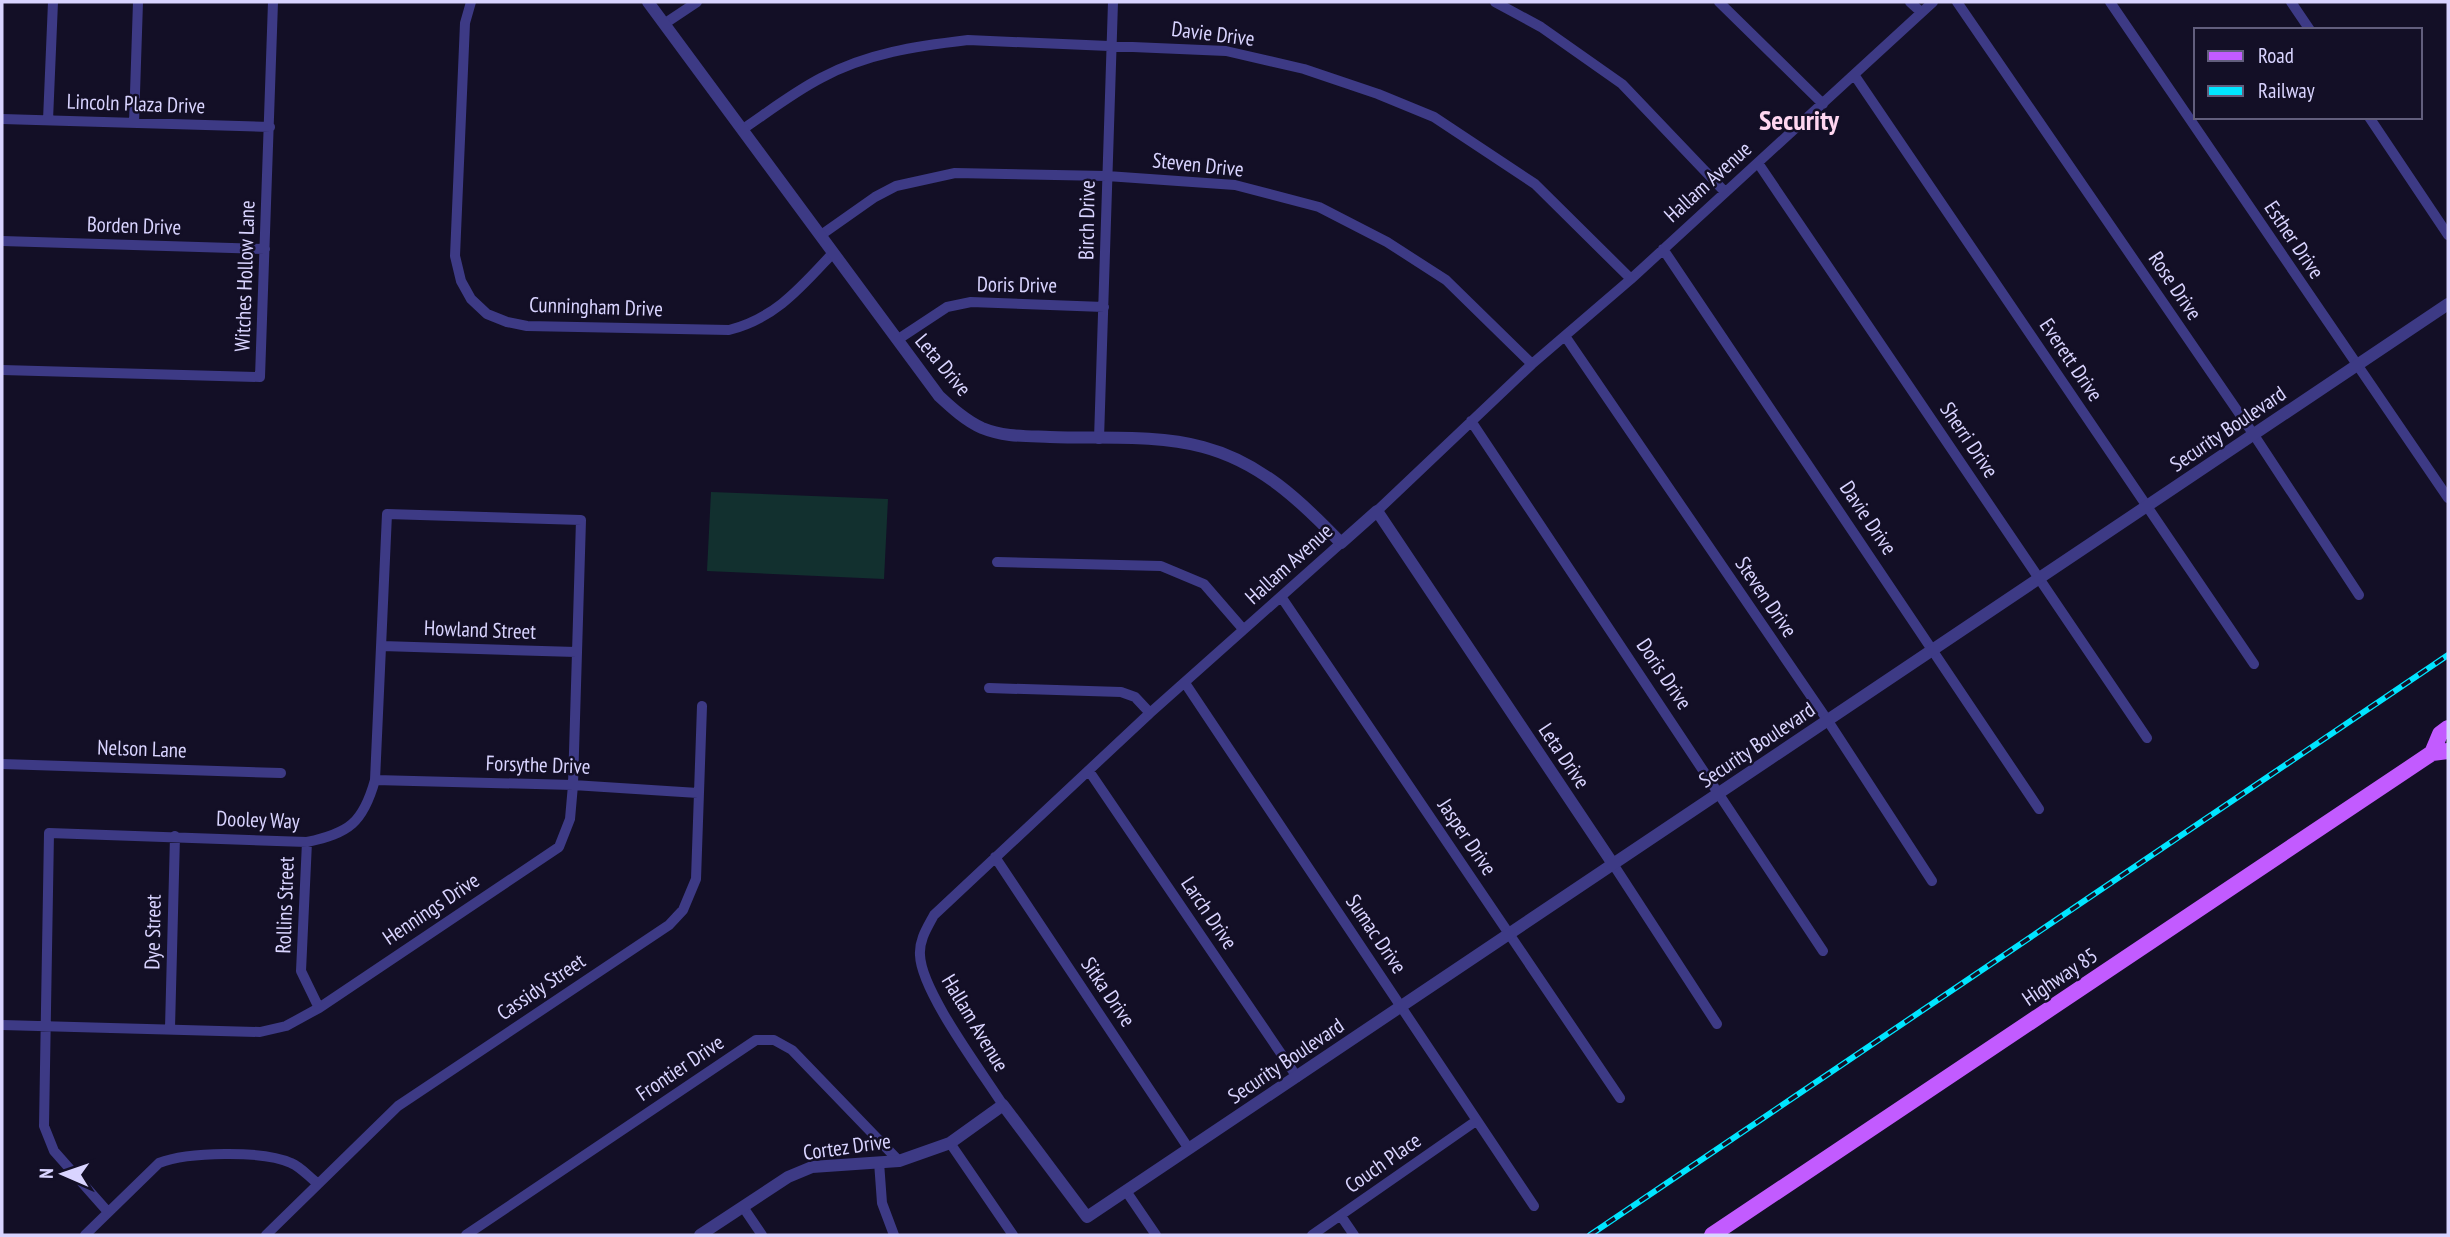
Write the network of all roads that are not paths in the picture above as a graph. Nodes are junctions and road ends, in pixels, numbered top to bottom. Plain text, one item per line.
1 (53, 2) edge
2 (138, 2) edge
3 (274, 2) edge
4 (471, 2) edge
5 (648, 2) edge
6 (697, 2) edge
7 (1113, 2) edge
8 (1495, 2) edge
9 (1719, 2) edge
10 (1910, 2) edge
11 (1933, 2) edge
12 (1957, 2) edge
13 (2110, 2) edge
14 (2291, 2) edge
15 (1921, 12) junction
16 (664, 24) junction
17 (2309, 28) edge
18 (1112, 45) junction
19 (1855, 76) junction
20 (1823, 104) junction
21 (2, 119) edge
22 (2370, 119) edge
23 (48, 120) junction
24 (134, 123) junction
25 (270, 128) junction
26 (743, 129) junction
27 (1758, 163) junction
28 (1107, 176) junction
29 (1725, 191) junction
30 (821, 235) junction
31 (2448, 235) edge
32 (2, 242) edge
33 (265, 249) junction
34 (1663, 249) junction
35 (833, 253) junction
36 (1631, 279) junction
37 (2448, 304) edge
38 (1104, 307) junction
39 (1565, 336) junction
40 (897, 340) junction
41 (1532, 364) junction
42 (2356, 366) junction
43 (2, 370) edge
44 (1471, 421) junction
45 (2254, 435) junction
46 (1099, 439) junction
47 (2448, 498) edge
48 (2147, 506) junction
49 (1377, 511) junction
50 (581, 520) joint
51 (1341, 542) junction
52 (997, 562) dead end
53 (2039, 579) junction
54 (2359, 595) dead end
55 (1282, 598) junction
56 (1243, 629) junction
57 (382, 646) junction
58 (1933, 650) junction
59 (576, 652) junction
60 (2254, 664) dead end
61 (1185, 683) junction
62 (989, 688) dead end
63 (702, 706) dead end
64 (1150, 713) junction
65 (1828, 720) junction
66 (2448, 729) edge
67 (2147, 738) dead end
68 (2440, 752) edge
69 (2, 764) edge
70 (1089, 771) junction
71 (281, 773) dead end
72 (375, 780) junction
73 (573, 785) junction
74 (698, 793) junction
75 (1720, 793) junction
76 (2039, 808) dead end
77 (175, 836) junction
78 (307, 842) junction
79 (995, 857) junction
80 (1613, 864) junction
81 (1932, 881) dead end
82 (1509, 934) junction
83 (1823, 951) dead end
84 (1402, 1006) junction
85 (319, 1008) junction
86 (2, 1024) edge
87 (1717, 1024) dead end
88 (44, 1026) junction
89 (170, 1028) junction
90 (1297, 1077) junction
91 (1620, 1098) dead end
92 (1003, 1105) junction
93 (1476, 1121) junction
94 (950, 1143) junction
95 (1189, 1149) junction
96 (899, 1161) junction
97 (879, 1162) junction
98 (317, 1184) junction
99 (1126, 1191) junction
100 (1534, 1206) dead end
101 (743, 1207) junction
102 (108, 1212) junction
103 (1341, 1216) junction
104 (1087, 1217) joint
105 (85, 1235) edge
106 (266, 1235) edge
107 (466, 1235) edge
108 (700, 1235) edge
109 (761, 1235) edge
110 (894, 1235) edge
111 (1013, 1235) edge
112 (1156, 1235) edge
113 (1312, 1235) edge
114 (1354, 1235) edge
115 (1712, 1235) edge

1 - 23 street
2 - 24 street
3 - 25 street, Witches Hollow Lane
4 - 35 street, Cunningham Drive
5 - 16 street, Leta Drive
6 - 16 street
7 - 18 street, Birch Drive
8 - 29 street
9 - 20 street
10 - 15 street
11 - 15 street, Hallam Avenue
12 - 45 street, Rose Drive
13 - 42 street, Esther Drive
14 - 17 street
15 - 19 street, Hallam Avenue
16 - 26 street, Leta Drive
18 - 26 street, Davie Drive
18 - 28 street, Birch Drive
18 - 36 street, Davie Drive
19 - 20 street, Hallam Avenue
19 - 48 street, Everett Drive
20 - 27 street, Hallam Avenue
21 - 23 street, Lincoln Plaza Drive
22 - 31 street
23 - 24 street, Lincoln Plaza Drive
24 - 25 street, Lincoln Plaza Drive
25 - 33 street, Witches Hollow Lane
26 - 30 street, Leta Drive
27 - 29 street, Hallam Avenue
27 - 53 street, Sherri Drive
28 - 30 street, Steven Drive
28 - 38 street, Birch Drive
28 - 41 street, Steven Drive
29 - 34 street, Hallam Avenue
30 - 35 street, Leta Drive
32 - 33 street, Borden Drive
33 - 43 street, Witches Hollow Lane
34 - 36 street, Hallam Avenue
34 - 58 street, Davie Drive
35 - 40 street, Leta Drive
36 - 39 street, Hallam Avenue
37 - 42 street, Security Boulevard
38 - 40 street, Doris Drive
38 - 46 street, Birch Drive
39 - 41 street, Hallam Avenue
39 - 65 street, Steven Drive
40 - 46 street, Leta Drive
41 - 44 street, Hallam Avenue
42 - 45 street, Security Boulevard
42 - 47 street, Esther Drive
44 - 49 street, Hallam Avenue
44 - 75 street, Doris Drive
45 - 48 street, Security Boulevard
45 - 54 street, Rose Drive
46 - 51 street, Leta Drive
48 - 53 street, Security Boulevard
48 - 60 street, Everett Drive
49 - 51 street, Hallam Avenue
49 - 80 street, Leta Drive
50 - 57 street, Dooley Way
50 - 59 street, Hennings Drive
51 - 55 street, Hallam Avenue
52 - 56 street
53 - 58 street, Security Boulevard
53 - 67 street, Sherri Drive
55 - 56 street, Hallam Avenue
55 - 82 street, Jasper Drive
56 - 61 street, Hallam Avenue
57 - 59 street, Howland Street
57 - 72 street, Dooley Way
58 - 65 street, Security Boulevard
58 - 76 street, Davie Drive
59 - 73 street, Hennings Drive
61 - 64 street, Hallam Avenue
61 - 84 street, Sumac Drive
62 - 64 street
63 - 74 street, Cassidy Street
64 - 70 street, Hallam Avenue
65 - 75 street, Security Boulevard
65 - 81 street, Steven Drive
66 - 68 main road, Highway 85
68 - 115 main road, Highway 85
69 - 71 street, Nelson Lane
70 - 79 street, Hallam Avenue
70 - 90 street, Larch Drive
72 - 73 street, Forsythe Drive
72 - 78 street, Dooley Way
73 - 74 street, Forsythe Drive
73 - 85 street, Hennings Drive
74 - 98 street, Cassidy Street
75 - 80 street, Security Boulevard
75 - 83 street, Doris Drive
77 - 78 street, Dooley Way
77 - 88 street, Dooley Way
77 - 89 street, Dye Street
78 - 85 street, Rollins Street
79 - 92 street, Hallam Avenue
79 - 95 street, Sitka Drive
80 - 82 street, Security Boulevard
80 - 87 street, Leta Drive
82 - 84 street, Security Boulevard
82 - 91 street, Jasper Drive
84 - 90 street, Security Boulevard
84 - 93 street, Sumac Drive
85 - 89 street, Hennings Drive
86 - 88 street, Hennings Drive
88 - 89 street, Hennings Drive
88 - 102 street, Dooley Way
90 - 95 street, Security Boulevard
92 - 94 street, Cortez Drive
92 - 104 street, Hallam Avenue
93 - 100 street, Sumac Drive
93 - 103 street, Couch Place
94 - 96 street, Cortez Drive
94 - 111 street
95 - 99 street, Security Boulevard
96 - 97 street, Cortez Drive
96 - 107 street, Frontier Drive
97 - 101 street, Cortez Drive
97 - 110 street
98 - 102 street
98 - 106 street, Cassidy Street
99 - 104 street, Security Boulevard
99 - 112 street
101 - 108 street, Cortez Drive
101 - 109 street
102 - 105 street
103 - 113 street, Couch Place
103 - 114 street

